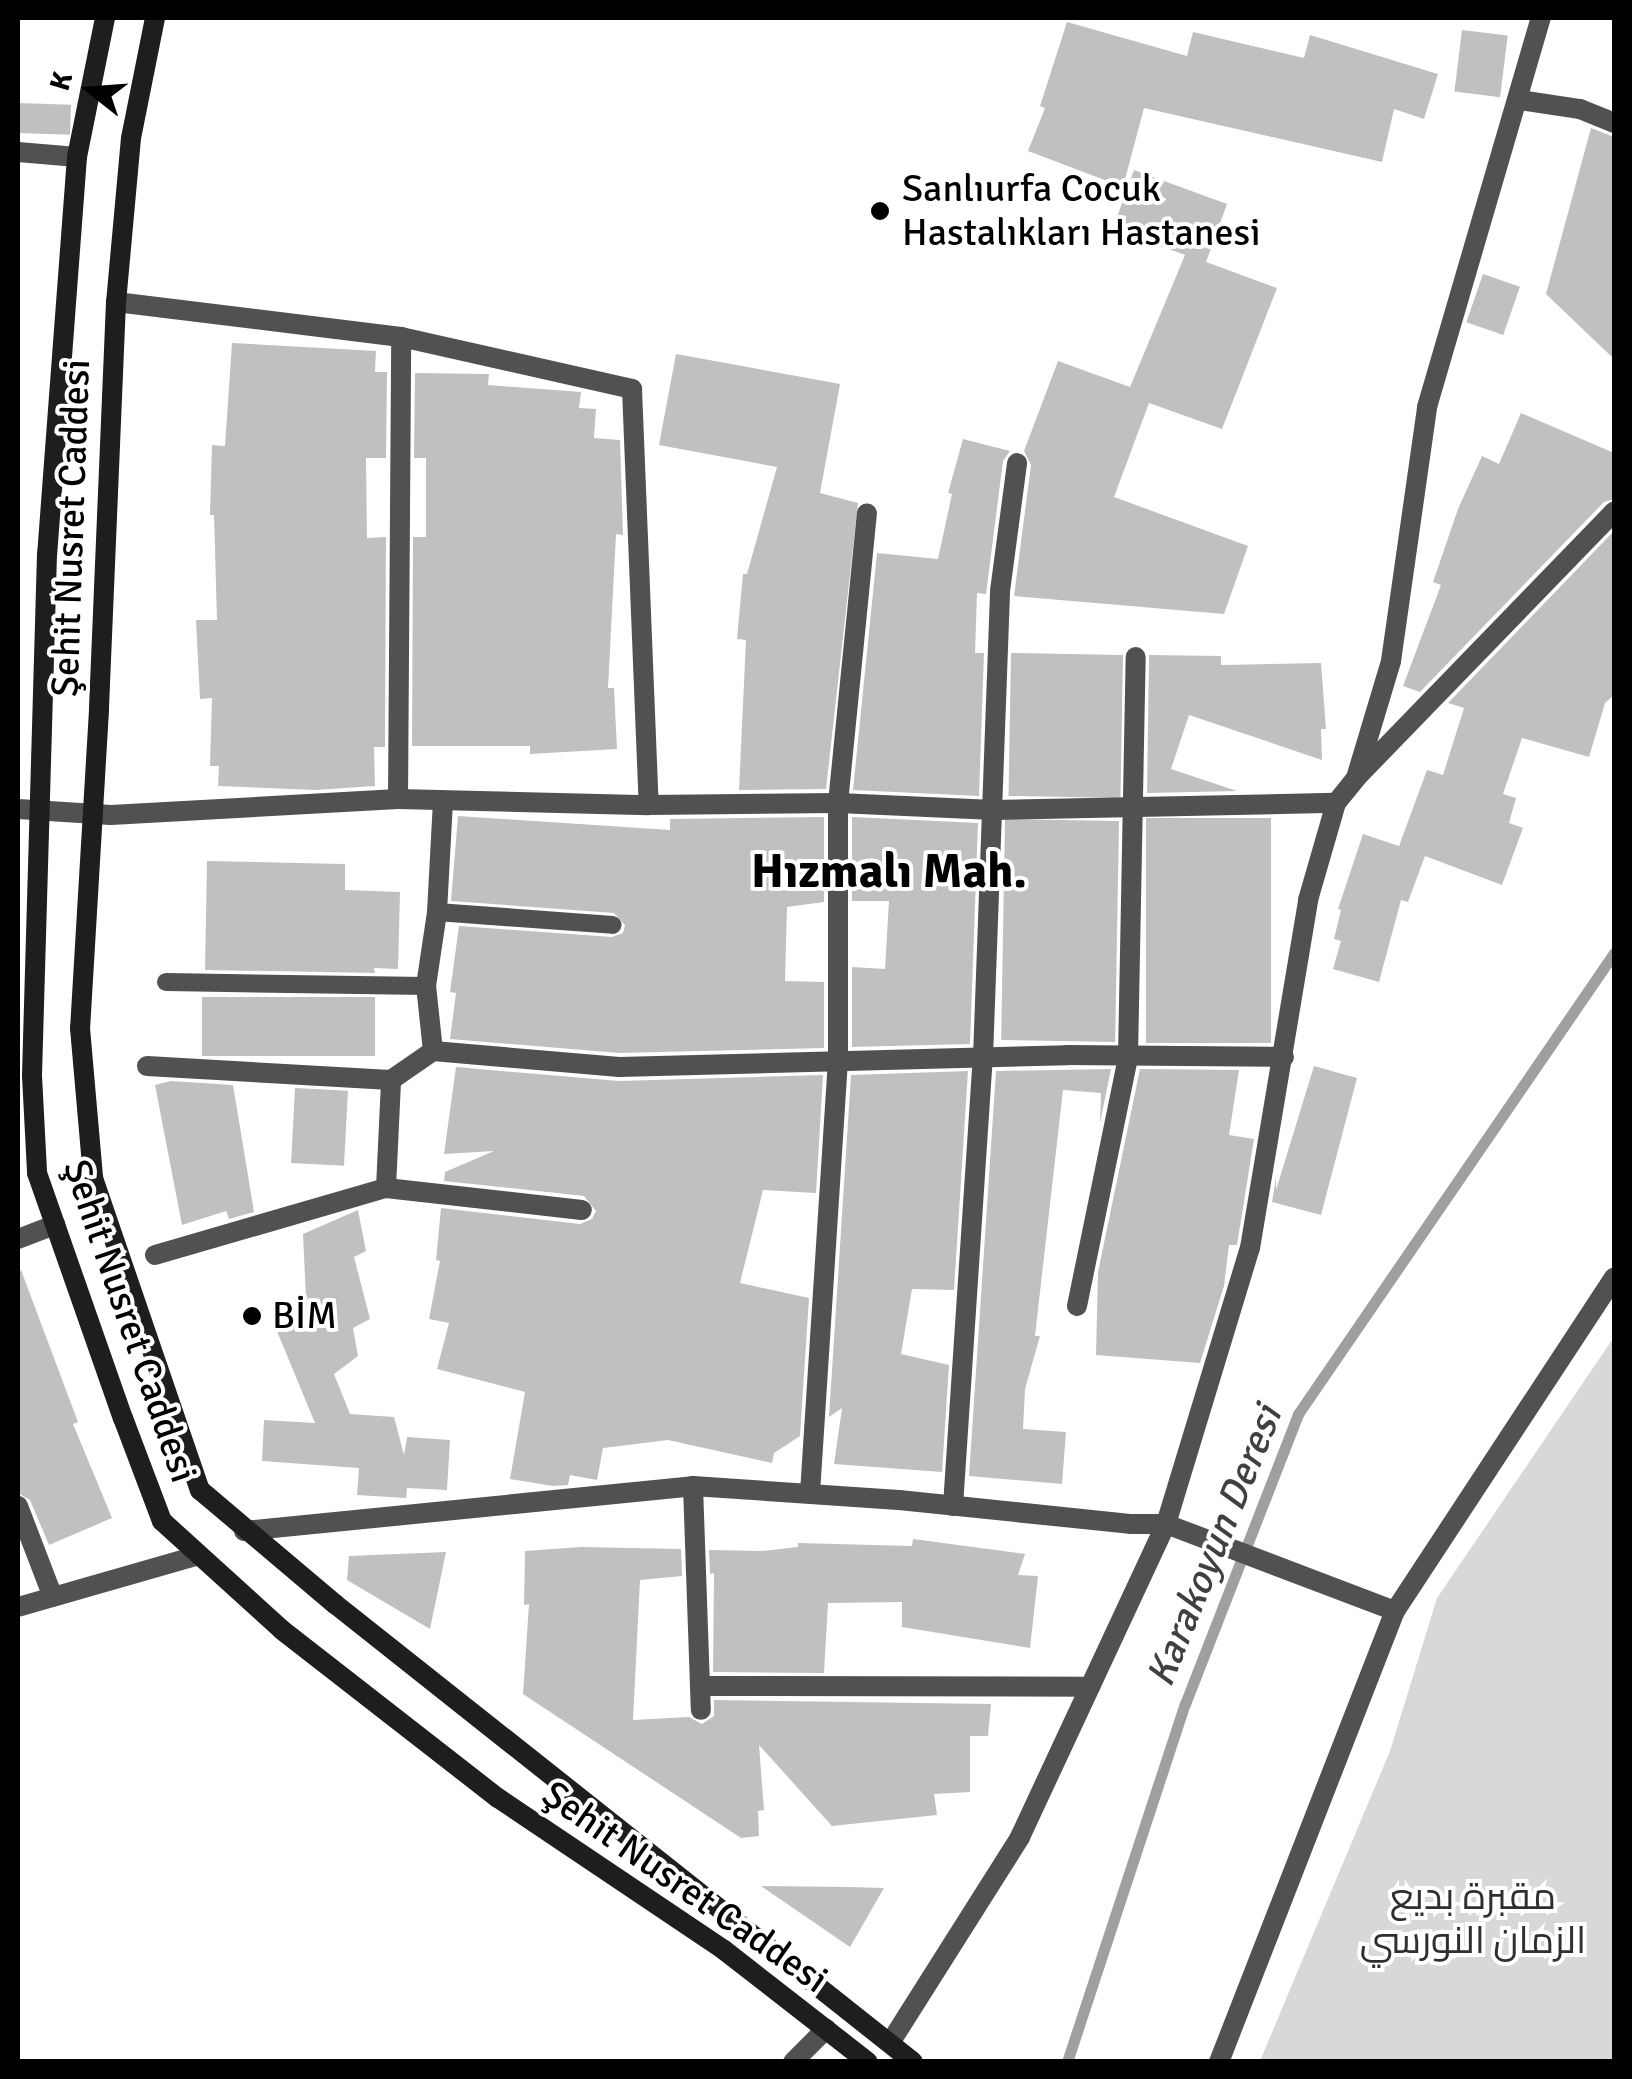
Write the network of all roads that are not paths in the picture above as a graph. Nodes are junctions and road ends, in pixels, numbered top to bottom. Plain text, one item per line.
1 (105, 18) edge
2 (155, 18) edge
3 (1541, 18) edge
4 (1520, 100) junction
5 (1614, 123) edge
6 (18, 152) edge
7 (77, 156) junction
8 (116, 302) junction
9 (401, 337) junction
10 (1017, 463) dead end
11 (1614, 512) edge
12 (867, 514) dead end
13 (1136, 658) dead end
14 (1356, 778) junction
15 (398, 799) junction
16 (443, 800) junction
17 (838, 802) junction
18 (1336, 803) junction
19 (649, 805) junction
20 (28, 809) edge
21 (1135, 809) junction
22 (994, 810) junction
23 (94, 814) junction
24 (437, 912) junction
25 (613, 925) dead end
26 (26, 976) edge
27 (166, 982) dead end
28 (426, 986) junction
29 (433, 1051) junction
30 (1128, 1056) junction
31 (983, 1057) junction
32 (1284, 1057) junction
33 (838, 1062) junction
34 (147, 1066) dead end
35 (391, 1080) junction
36 (25, 1085) edge
37 (27, 1172) edge
38 (386, 1188) junction
39 (582, 1210) dead end
40 (55, 1225) junction
41 (18, 1238) edge
42 (156, 1256) dead end
43 (1614, 1277) edge
44 (1077, 1306) dead end
45 (694, 1486) junction
46 (810, 1493) junction
47 (18, 1506) edge
48 (953, 1506) junction
49 (1166, 1524) junction
50 (244, 1531) junction
51 (196, 1556) junction
52 (53, 1597) junction
53 (18, 1607) edge
54 (1395, 1611) junction
55 (700, 1686) junction
56 (1090, 1687) junction
57 (701, 1710) dead end
58 (826, 2029) junction
59 (890, 2042) junction
60 (911, 2060) edge
61 (793, 2062) edge
62 (868, 2062) edge
63 (1219, 2062) edge

1 - 7 main road, Şehit Nusret Caddesi
2 - 8 main road, Şehit Nusret Caddesi
3 - 4 street
4 - 5 street
4 - 14 street
6 - 7 street
7 - 20 main road, Şehit Nusret Caddesi
8 - 9 street
8 - 23 main road, Şehit Nusret Caddesi
9 - 15 street
9 - 19 street
10 - 22 street
11 - 14 street
12 - 17 street
13 - 21 street
14 - 18 street
15 - 16 street
15 - 23 street
16 - 19 street
16 - 24 street
17 - 19 street
17 - 22 street
17 - 33 street
18 - 21 street
18 - 32 street
20 - 23 street
20 - 26 main road, Şehit Nusret Caddesi
21 - 22 street
21 - 30 street
22 - 31 street
23 - 50 main road, Şehit Nusret Caddesi
24 - 25 lane
24 - 28 street
26 - 36 main road, Şehit Nusret Caddesi
27 - 28 lane
28 - 29 street
29 - 33 street
29 - 35 street
30 - 31 street
30 - 32 street
30 - 44 street
31 - 33 street
31 - 48 street
32 - 49 street
33 - 46 street
34 - 35 street
35 - 38 street
36 - 37 main road, Şehit Nusret Caddesi
37 - 40 main road, Şehit Nusret Caddesi
38 - 39 street
38 - 42 street
40 - 41 street
40 - 51 main road, Şehit Nusret Caddesi
43 - 54 street
45 - 46 street
45 - 50 street
45 - 55 street
46 - 48 street
47 - 52 street
48 - 49 street
49 - 54 street
49 - 56 street
50 - 59 main road, Şehit Nusret Caddesi
51 - 52 street
51 - 58 main road, Şehit Nusret Caddesi
52 - 53 street
54 - 63 street
55 - 56 street
55 - 57 street
56 - 59 street
58 - 61 street
58 - 62 main road, Şehit Nusret Caddesi
59 - 60 main road, Şehit Nusret Caddesi

